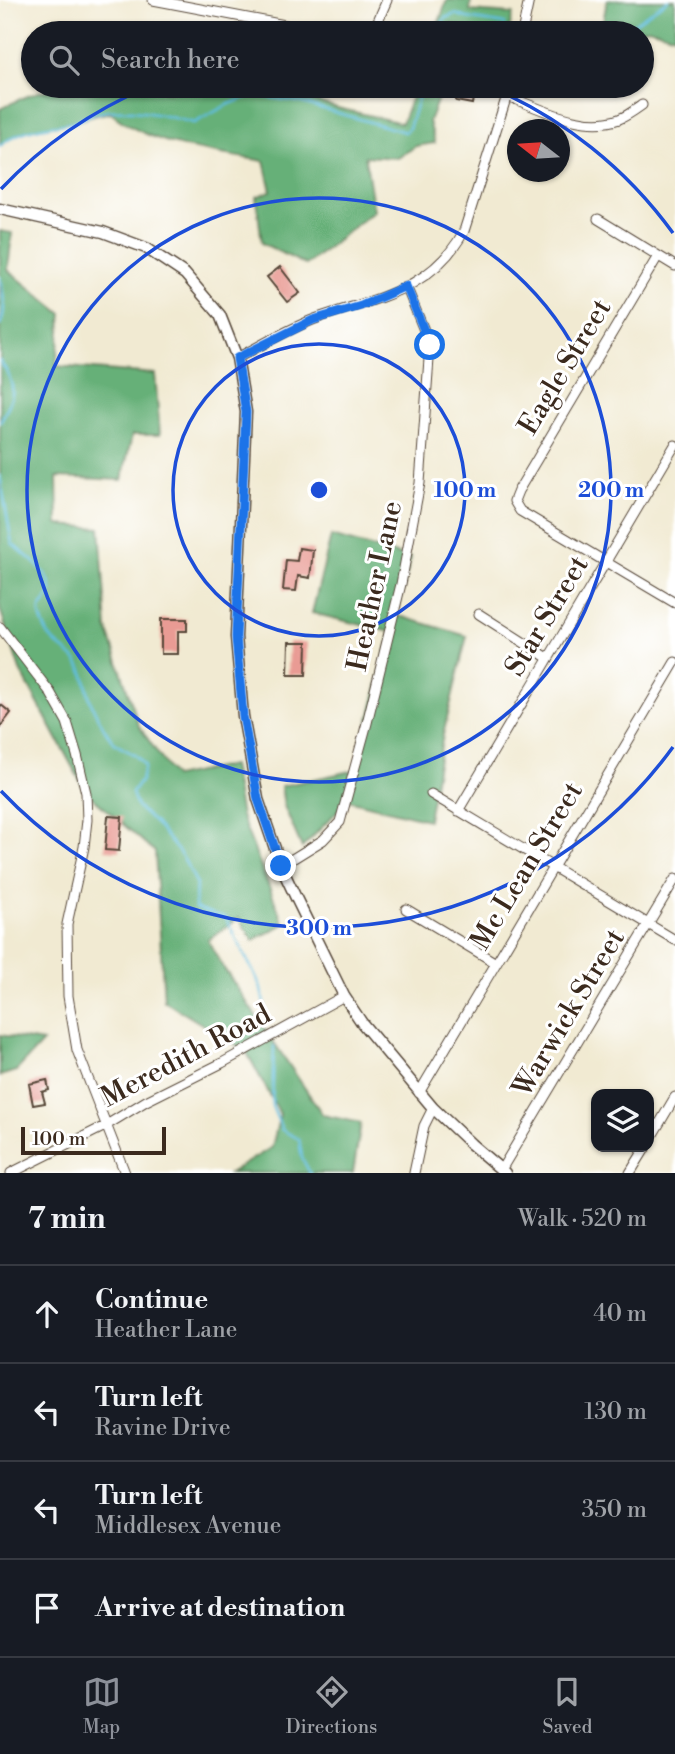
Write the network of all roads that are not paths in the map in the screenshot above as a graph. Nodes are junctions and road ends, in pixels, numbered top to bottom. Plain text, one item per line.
1 (153, 0) edge
2 (215, 0) edge
3 (387, 0) edge
4 (529, 0) edge
5 (209, 11) junction
6 (263, 21) edge
7 (378, 21) edge
8 (525, 21) edge
9 (506, 98) edge
10 (513, 98) edge
11 (642, 105) dead end
12 (0, 209) edge
13 (598, 219) dead end
14 (657, 256) junction
15 (675, 266) edge
16 (406, 286) junction
17 (237, 358) junction
18 (675, 445) edge
19 (605, 562) junction
20 (675, 603) edge
21 (479, 614) dead end
22 (0, 627) edge
23 (548, 657) junction
24 (675, 662) edge
25 (431, 794) dead end
26 (457, 811) junction
27 (281, 866) junction
28 (553, 868) junction
29 (675, 879) edge
30 (406, 909) dead end
31 (648, 924) junction
32 (675, 940) edge
33 (496, 963) junction
34 (344, 996) junction
35 (419, 1093) junction
36 (675, 1097) edge
37 (433, 1108) junction
38 (106, 1126) junction
39 (654, 1133) edge
40 (643, 1152) edge
41 (503, 1172) edge
42 (11, 1173) edge
43 (125, 1173) edge
44 (414, 1173) edge
45 (630, 1173) edge

1 - 5 street
2 - 5 street
3 - 7 street
4 - 8 street
5 - 6 street
9 - 16 street
10 - 11 street
12 - 17 street
13 - 14 street
14 - 15 street
14 - 19 street, Eagle Street
16 - 17 street
16 - 27 street, Heather Lane
17 - 27 street
18 - 19 street, Star Street
19 - 20 street
19 - 23 street, Star Street
21 - 23 street
22 - 38 street
23 - 26 street, Star Street
24 - 28 street, Mc Lean Street
25 - 26 street
26 - 28 street
27 - 34 street
28 - 31 street
28 - 33 street, Mc Lean Street
29 - 31 street, Warwick Street
30 - 33 street
31 - 32 street
31 - 41 street, Warwick Street
33 - 35 street, Mc Lean Street
34 - 35 street
34 - 38 street, Meredith Road
35 - 37 street
36 - 39 street
37 - 41 street
37 - 44 street
38 - 42 street, Meredith Road
38 - 43 street
40 - 45 street

